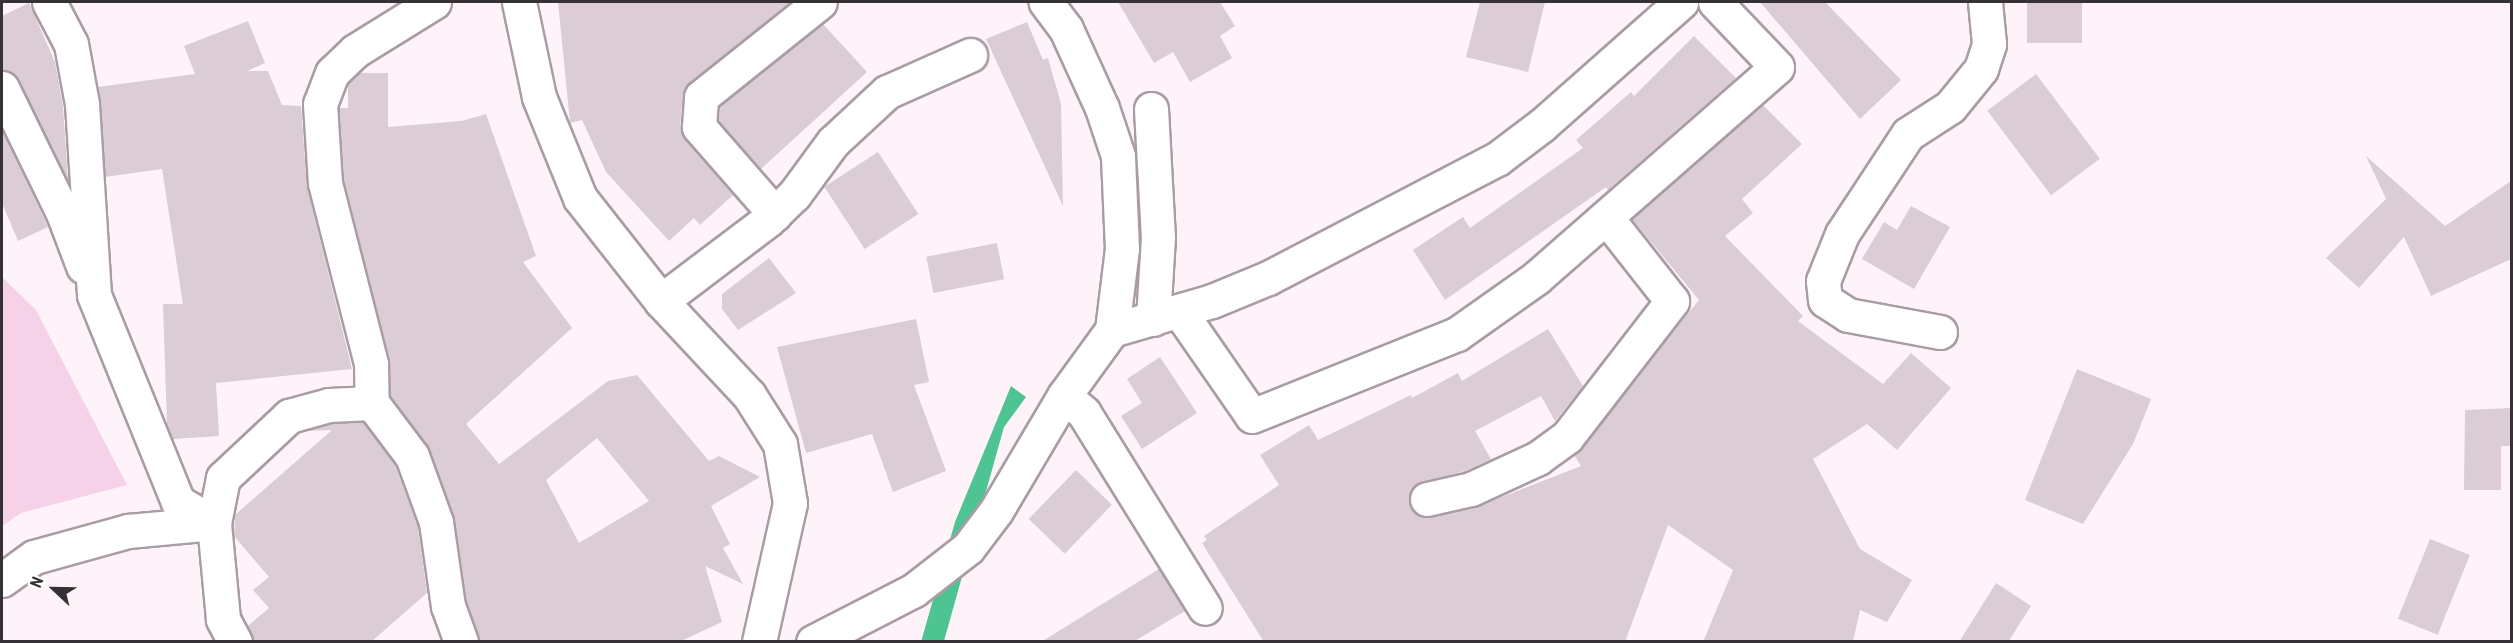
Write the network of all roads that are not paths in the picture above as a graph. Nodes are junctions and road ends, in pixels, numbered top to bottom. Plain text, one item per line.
1 (49, 2) edge
2 (434, 2) edge
3 (519, 2) edge
4 (820, 2) edge
5 (1046, 2) edge
6 (1681, 2) edge
7 (1715, 2) edge
8 (1984, 2) edge
9 (970, 55) dead end
10 (2, 88) edge
11 (1151, 109) dead end
12 (775, 214) junction
13 (1606, 217) junction
14 (94, 295) junction
15 (661, 301) junction
16 (1166, 315) junction
17 (1112, 330) junction
18 (1940, 332) dead end
19 (1064, 396) junction
20 (372, 403) junction
21 (1427, 499) dead end
22 (214, 523) junction
23 (2, 580) edge
24 (1205, 608) dead end
25 (235, 642) edge
26 (461, 642) edge
27 (759, 642) edge
28 (813, 642) edge

1 - 14 street
2 - 20 street
3 - 15 street
4 - 12 street
5 - 17 street
6 - 16 street
7 - 13 street
8 - 18 street
9 - 12 street
10 - 14 street
11 - 16 street
12 - 15 street
13 - 16 street
13 - 21 street
14 - 22 street
15 - 27 street
16 - 17 street
17 - 19 street
19 - 24 street
19 - 28 street
20 - 22 street
20 - 26 street
22 - 23 street
22 - 25 street

